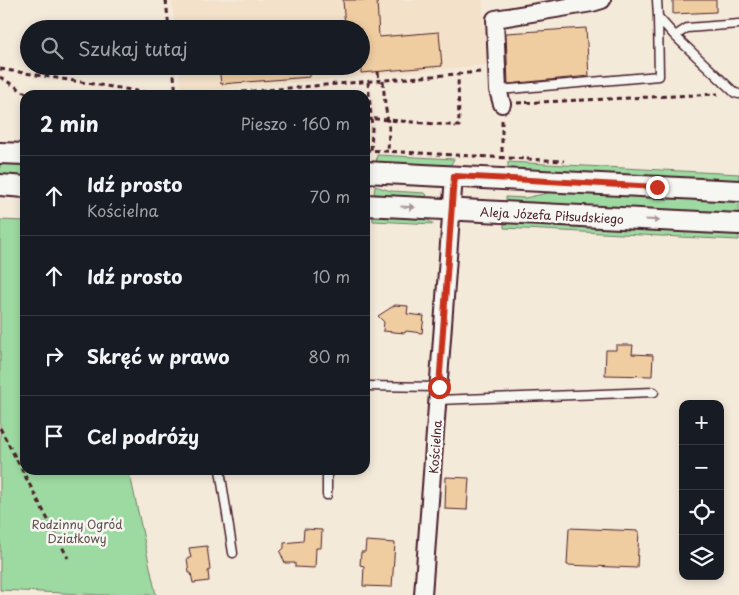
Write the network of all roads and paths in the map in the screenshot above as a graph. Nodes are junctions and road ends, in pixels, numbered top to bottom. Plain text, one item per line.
1 (166, 0) edge
2 (602, 0) edge
3 (656, 0) edge
4 (658, 17) junction
5 (168, 20) edge
6 (739, 24) edge
7 (675, 36) junction
8 (0, 69) edge
9 (497, 71) junction
10 (20, 72) edge
11 (378, 72) dead end
12 (458, 74) junction
13 (37, 75) edge
14 (174, 75) edge
15 (0, 77) edge
16 (381, 81) junction
17 (368, 82) junction
18 (22, 90) edge
19 (131, 90) edge
20 (175, 90) edge
21 (268, 90) edge
22 (369, 90) edge
23 (737, 93) edge
24 (501, 104) junction
25 (370, 106) edge
26 (371, 118) junction
27 (388, 121) junction
28 (371, 151) joint
29 (388, 152) junction
30 (0, 153) edge
31 (20, 154) edge
32 (370, 172) edge
33 (454, 176) junction
34 (0, 185) edge
35 (20, 187) edge
36 (739, 191) edge
37 (370, 205) edge
38 (452, 209) junction
39 (739, 224) edge
40 (370, 386) edge
41 (654, 392) dead end
42 (439, 393) junction
43 (0, 428) edge
44 (20, 466) edge
45 (25, 475) edge
46 (221, 475) edge
47 (328, 475) edge
48 (326, 495) dead end
49 (233, 553) dead end
50 (68, 558) dead end
51 (423, 595) edge

1 - 5 path
2 - 9 street
3 - 4 lane
4 - 7 lane
4 - 24 lane
6 - 7 lane
7 - 23 lane
8 - 10 path
9 - 12 path
9 - 24 street
11 - 16 path
12 - 16 path
12 - 27 path
13 - 19 path
14 - 20 path
15 - 18 path
16 - 17 path
16 - 27 path
17 - 21 path
17 - 22 path
23 - 24 path
24 - 29 path
25 - 26 path
26 - 27 path
26 - 28 path
27 - 29 path
28 - 29 path
30 - 31 street
32 - 33 street
33 - 36 street
33 - 38 street, Kościelna
34 - 35 street
37 -> 38 street, Aleja Józefa Piłsudskiego
38 -> 39 street, Aleja Józefa Piłsudskiego
38 - 42 street, Kościelna
40 - 42 lane
41 - 42 lane
42 - 51 street, Kościelna
43 - 44 path
45 - 50 path
46 - 49 lane
47 - 48 lane

